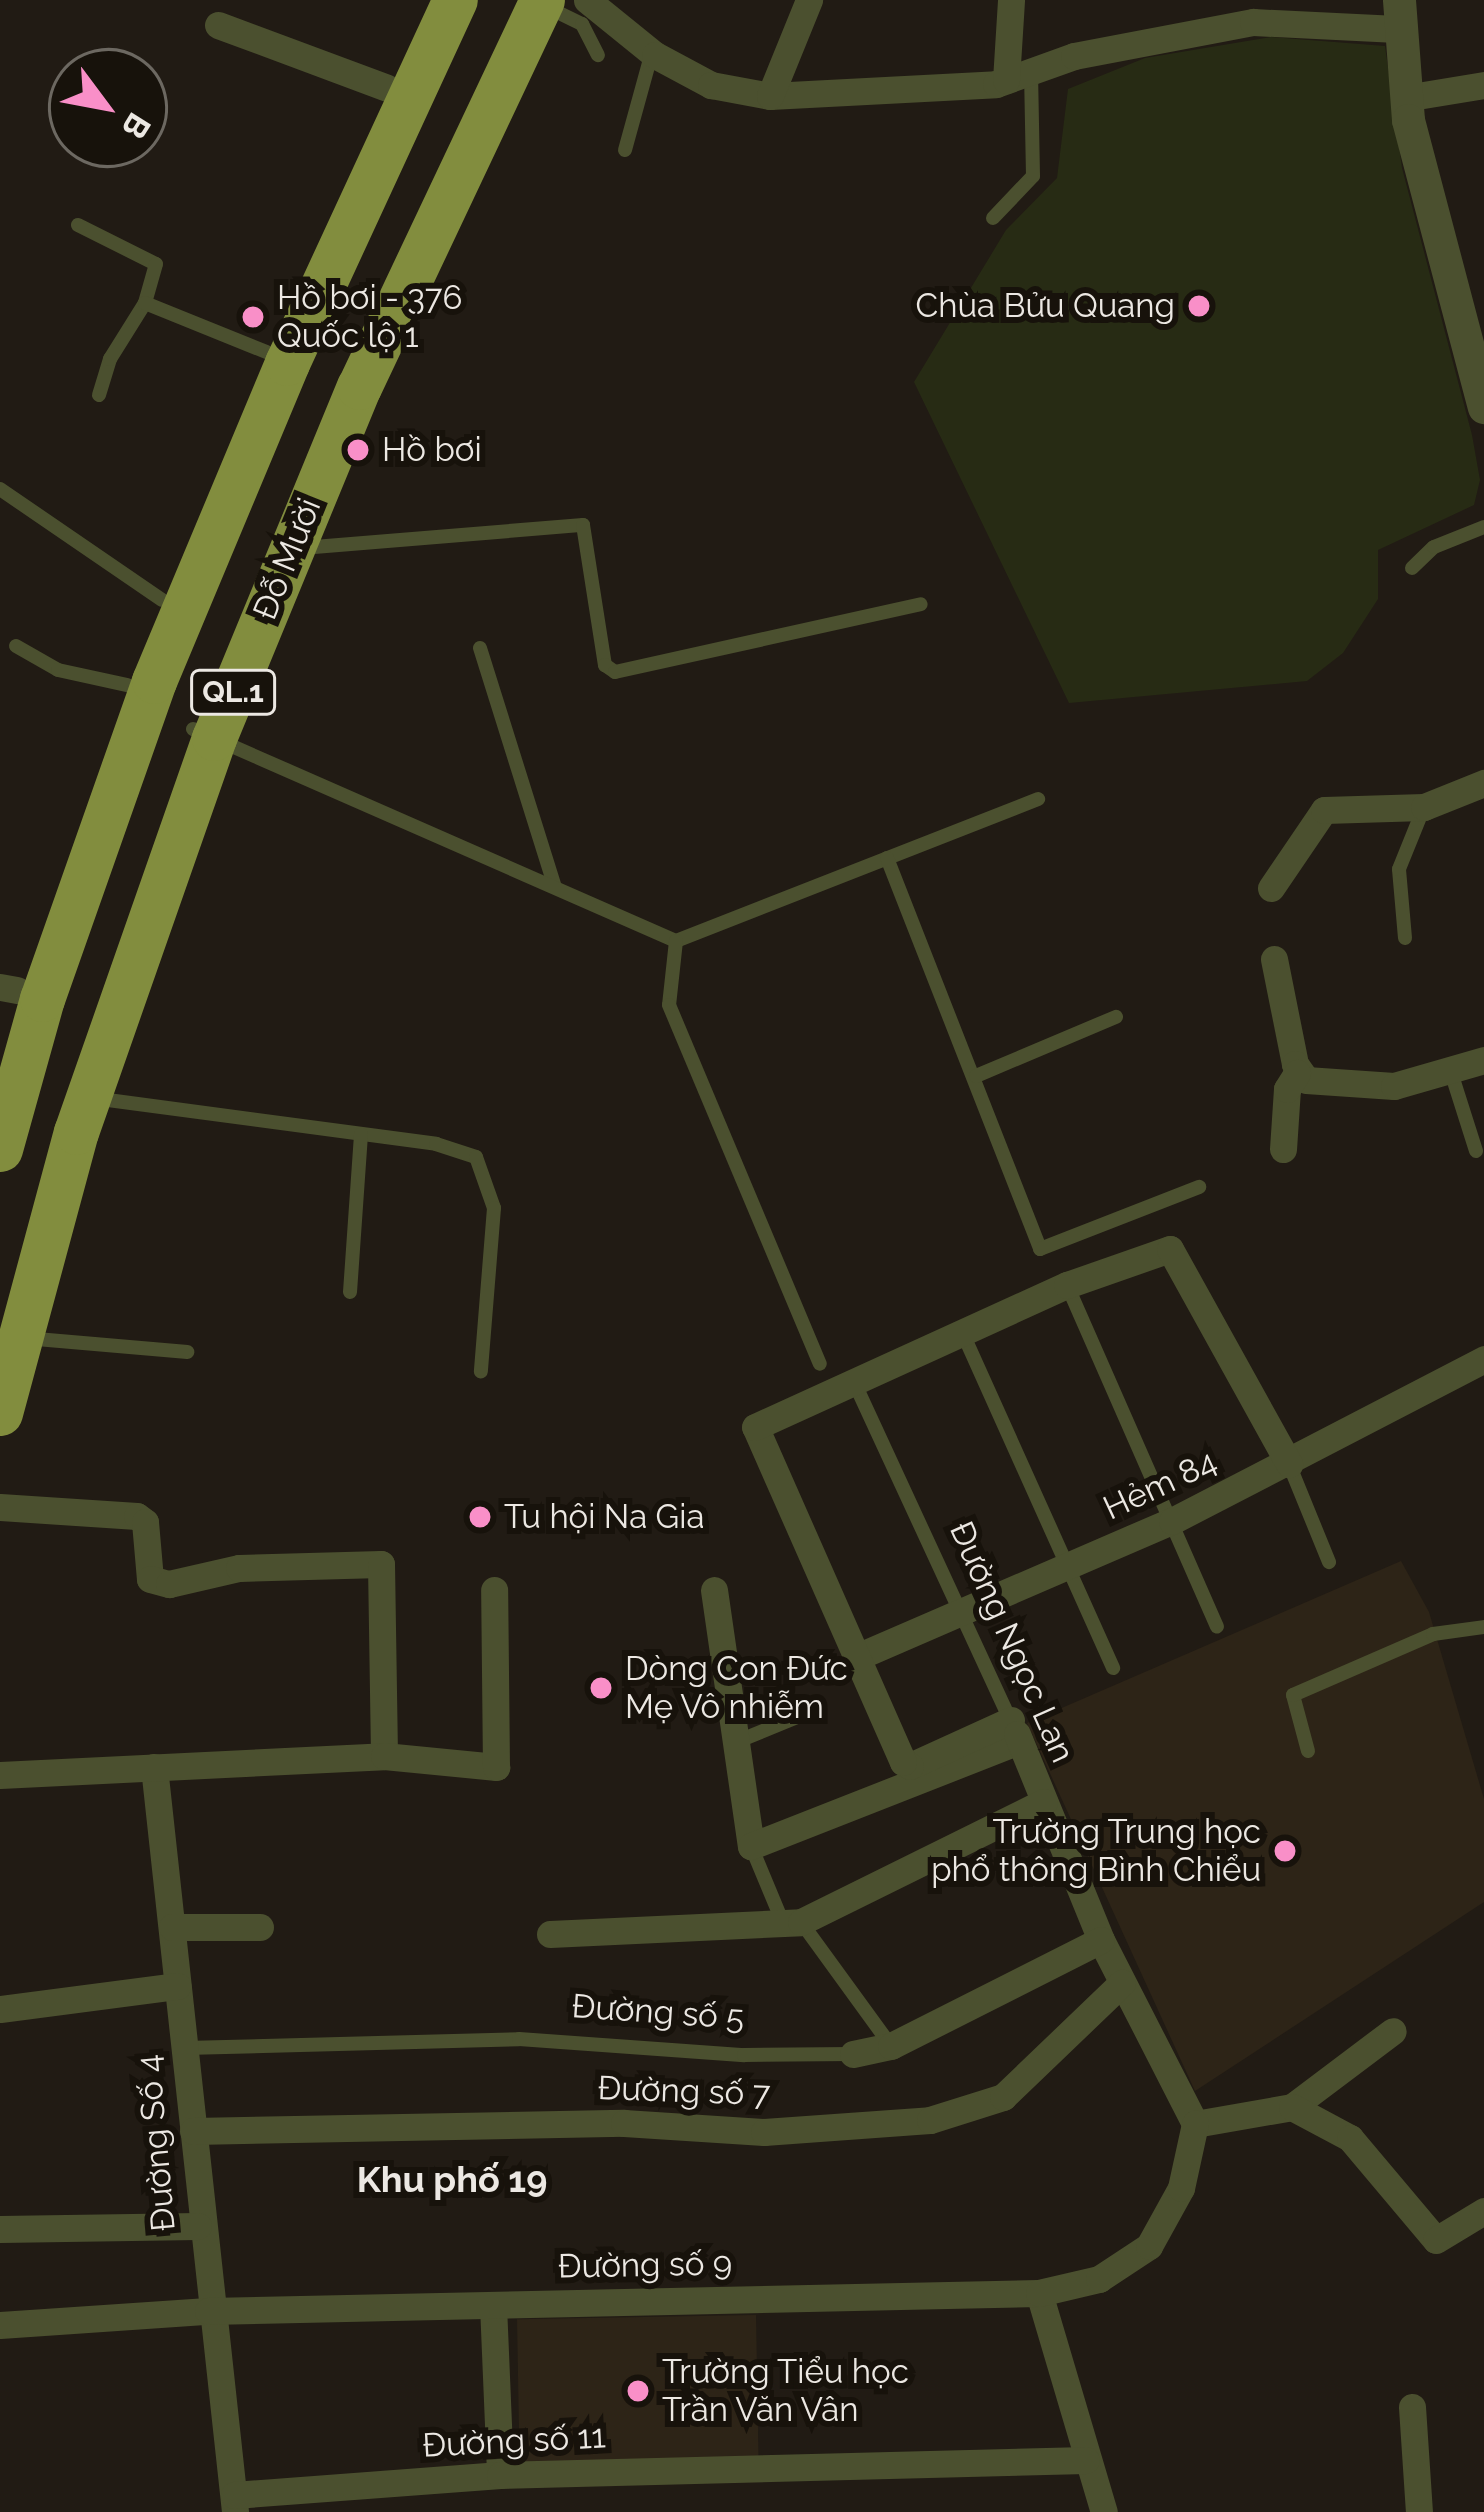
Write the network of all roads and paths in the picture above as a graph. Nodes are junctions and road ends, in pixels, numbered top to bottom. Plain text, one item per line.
1 (428, 0) edge
2 (455, 0) edge
3 (587, 0) edge
4 (809, 0) edge
5 (1011, 0) edge
6 (533, 1) edge
7 (1398, 15) edge
8 (218, 25) dead end
9 (652, 52) junction
10 (598, 55) dead end
11 (1018, 76) junction
12 (1484, 85) edge
13 (387, 88) junction
14 (770, 96) junction
15 (1406, 98) junction
16 (625, 150) dead end
17 (993, 218) dead end
18 (78, 225) dead end
19 (145, 303) junction
20 (266, 352) junction
21 (1481, 387) edge
22 (99, 395) dead end
23 (0, 490) edge
24 (1484, 527) edge
25 (291, 549) junction
26 (1412, 568) dead end
27 (162, 600) junction
28 (921, 604) dead end
29 (16, 646) dead end
30 (480, 648) dead end
31 (127, 685) junction
32 (204, 734) junction
33 (1484, 783) edge
34 (1038, 799) dead end
35 (1424, 806) junction
36 (887, 858) junction
37 (554, 887) junction
38 (1270, 888) dead end
39 (1405, 938) dead end
40 (676, 940) junction
41 (1274, 959) dead end
42 (9, 988) edge
43 (1116, 1017) dead end
44 (0, 1048) edge
45 (1484, 1060) edge
46 (1450, 1070) junction
47 (1298, 1073) junction
48 (976, 1076) junction
49 (88, 1098) junction
50 (361, 1134) junction
51 (0, 1149) edge
52 (1283, 1149) dead end
53 (1476, 1151) dead end
54 (1199, 1187) dead end
55 (1067, 1285) junction
56 (350, 1292) dead end
57 (10, 1319) edge
58 (964, 1336) junction
59 (187, 1352) dead end
60 (1484, 1359) edge
61 (820, 1364) dead end
62 (481, 1371) dead end
63 (855, 1384) junction
64 (0, 1413) edge
65 (1288, 1464) junction
66 (0, 1507) edge
67 (1172, 1521) junction
68 (1329, 1562) dead end
69 (1065, 1567) junction
70 (714, 1589) dead end
71 (494, 1590) dead end
72 (960, 1612) junction
73 (1217, 1626) dead end
74 (1484, 1628) edge
75 (856, 1657) junction
76 (1113, 1668) dead end
77 (817, 1709) dead end
78 (1016, 1732) junction
79 (736, 1742) junction
80 (1308, 1751) dead end
81 (384, 1756) junction
82 (154, 1767) junction
83 (0, 1775) edge
84 (1044, 1802) junction
85 (751, 1846) junction
86 (792, 1923) junction
87 (172, 1927) junction
88 (260, 1927) dead end
89 (550, 1934) dead end
90 (1101, 1940) junction
91 (1122, 1983) junction
92 (178, 1986) junction
93 (0, 2009) edge
94 (1393, 2031) dead end
95 (891, 2046) junction
96 (184, 2048) junction
97 (853, 2054) joint
98 (1292, 2107) junction
99 (1195, 2124) junction
100 (193, 2131) junction
101 (1484, 2211) edge
102 (198, 2226) junction
103 (0, 2229) edge
104 (1039, 2293) junction
105 (493, 2305) junction
106 (208, 2311) junction
107 (0, 2325) edge
108 (1412, 2407) dead end
109 (1086, 2460) junction
110 (500, 2475) junction
111 (234, 2504) edge
112 (1104, 2512) edge
113 (1419, 2512) edge

1 - 13 highway
2 - 51 highway, QL.1
3 - 9 street
4 - 14 street
5 - 11 street
6 - 10 lane
6 - 25 highway, Đỗ Mười / QL.1
6 - 32 highway, Đỗ Mười / QL.1
7 - 11 street
7 - 15 street
8 - 13 street
9 - 14 street
9 - 16 lane
11 - 14 street
11 - 17 lane
12 - 15 street
13 - 20 highway
15 - 21 street
18 - 19 lane
19 - 20 lane
19 - 22 lane
20 - 27 highway
23 - 27 lane
24 - 26 lane
25 - 28 lane
25 - 32 highway, Đỗ Mười / QL.1
27 - 31 highway
29 - 31 lane
30 - 37 lane
31 - 42 highway
32 - 37 lane
32 - 49 highway, Đỗ Mười / QL.1
32 - 57 highway, Đỗ Mười / QL.1
33 - 35 street
34 - 36 lane
35 - 38 street
35 - 39 lane
36 - 40 lane
36 - 48 lane
37 - 40 lane
40 - 61 lane
41 - 47 street
42 - 44 highway
43 - 48 lane
45 - 46 street
46 - 47 street
46 - 53 lane
47 - 52 street
48 - 54 lane
49 - 50 lane
49 - 57 highway, Đỗ Mười / QL.1
50 - 56 lane
50 - 62 lane
55 - 58 street
55 - 65 street
55 - 67 lane
57 - 59 lane
57 - 64 highway, Đỗ Mười / QL.1
58 - 63 street
58 - 69 lane
60 - 65 street, Hẻm 84
63 - 72 lane, Đường Ngọc Lan
63 - 75 street
65 - 67 street, Hẻm 84
65 - 68 lane
66 - 81 street
67 - 69 street, Hẻm 84
67 - 73 lane
69 - 72 street, Hẻm 84
69 - 76 lane
70 - 79 street
71 - 81 street
72 - 75 street, Hẻm 84
72 - 78 lane, Đường Ngọc Lan
74 - 80 lane
75 - 78 street
77 - 79 lane
78 - 84 street, Đường Ngọc Lan
78 - 85 street
79 - 85 street
81 - 82 street
82 - 83 street
82 - 87 street, Đường Số 4
84 - 86 street
84 - 90 street, Đường Ngọc Lan
85 - 86 lane
86 - 89 street
86 - 95 lane
87 - 88 street
87 - 92 street, Đường Số 4
90 - 91 street, Đường Ngọc Lan
90 - 95 street, Đường số 5
91 - 99 street, Đường Ngọc Lan
91 - 100 street, Đường số 7
92 - 93 street
92 - 96 street, Đường Số 4
94 - 98 street
95 - 97 street, Đường số 5
96 - 97 lane, Đường số 5
96 - 100 street, Đường Số 4
98 - 99 street
98 - 101 street
99 - 104 street, Đường số 9
100 - 102 street, Đường Số 4
102 - 103 street
102 - 106 street, Đường Số 4
104 - 105 street, Đường số 9
104 - 109 street
105 - 106 street, Đường số 9
105 - 110 street
106 - 107 street, Đường số 9
106 - 111 street, Đường Số 4
108 - 113 street
109 - 110 street, Đường số 11
109 - 112 street
110 - 111 street, Đường số 11

